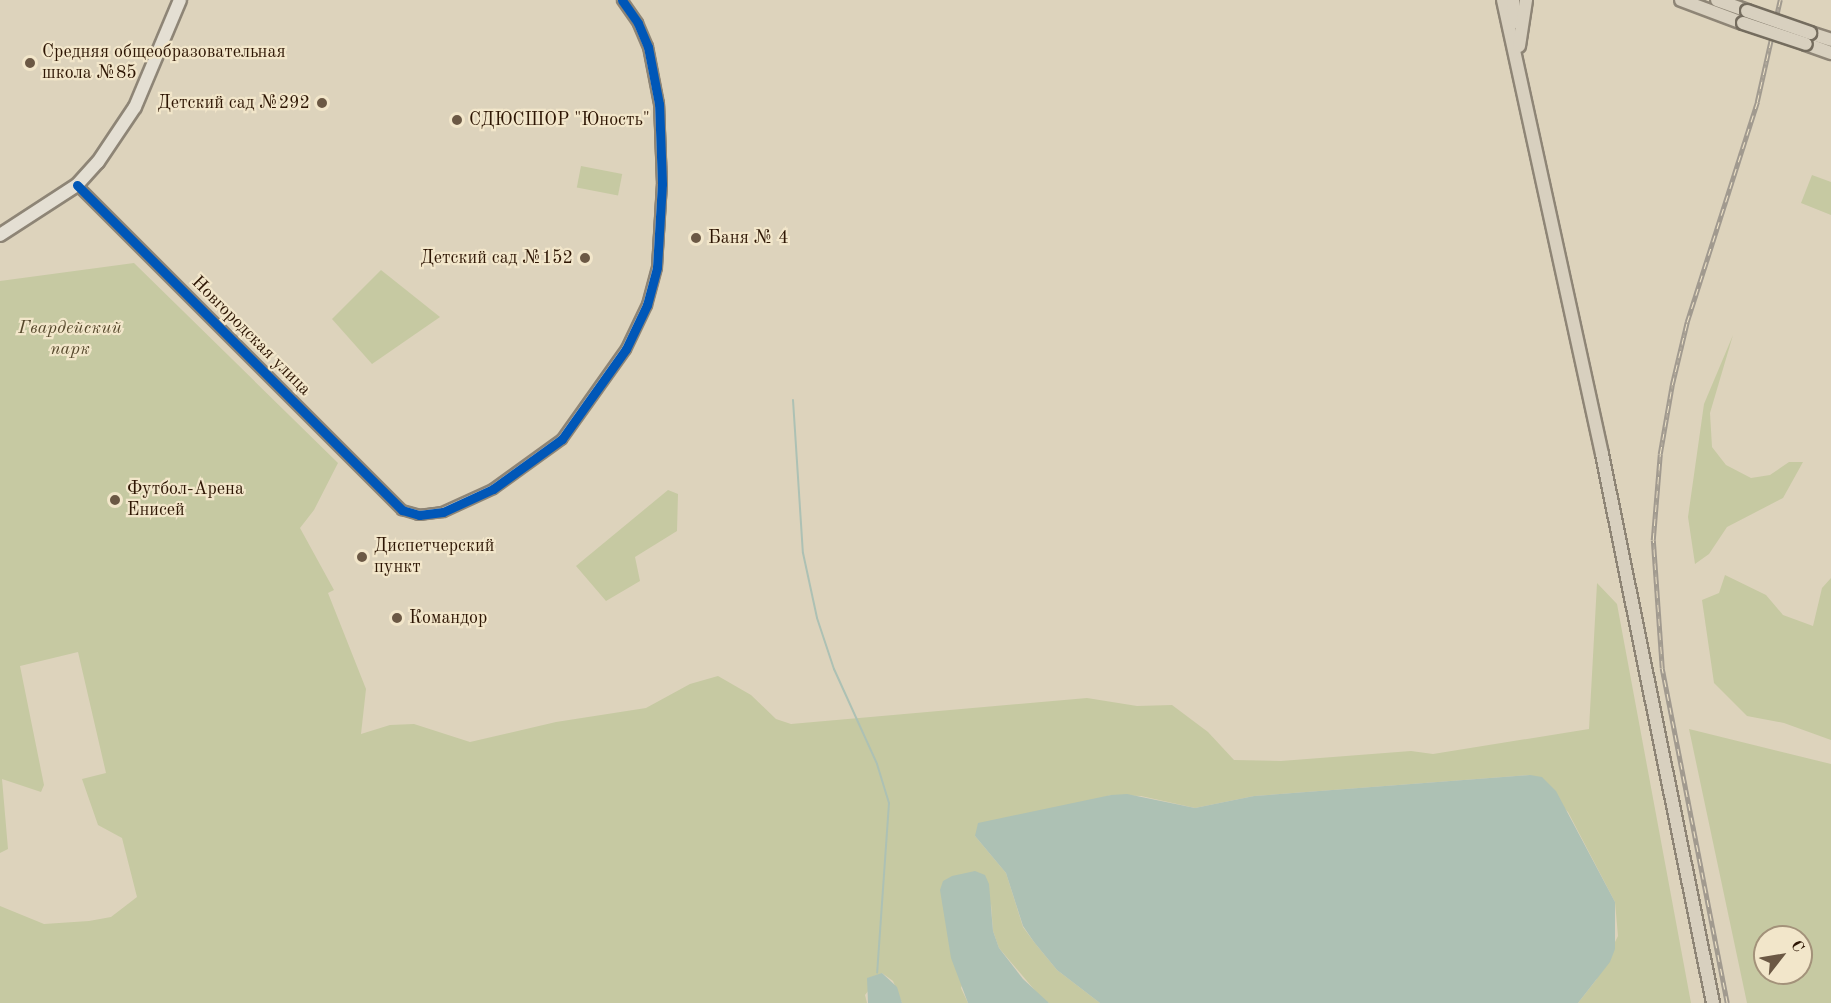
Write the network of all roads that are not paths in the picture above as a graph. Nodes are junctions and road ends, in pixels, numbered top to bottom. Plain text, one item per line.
1 (180, 0) edge
2 (622, 0) edge
3 (1501, 0) edge
4 (1513, 0) edge
5 (1526, 0) edge
6 (1681, 0) edge
7 (1717, 0) edge
8 (1745, 17) junction
9 (1808, 39) junction
10 (1831, 40) edge
11 (1831, 53) edge
12 (1518, 56) junction
13 (77, 185) junction
14 (0, 235) edge
15 (1713, 1003) edge

1 - 13 main road
2 - 13 street, Новгородская улица
3 - 12 main road
4 - 12 main road
5 - 12 main road
6 - 8 main road
7 - 8 main road
8 - 9 main road, bridge
9 - 10 main road
9 - 11 main road
12 - 15 main road
13 - 14 main road

